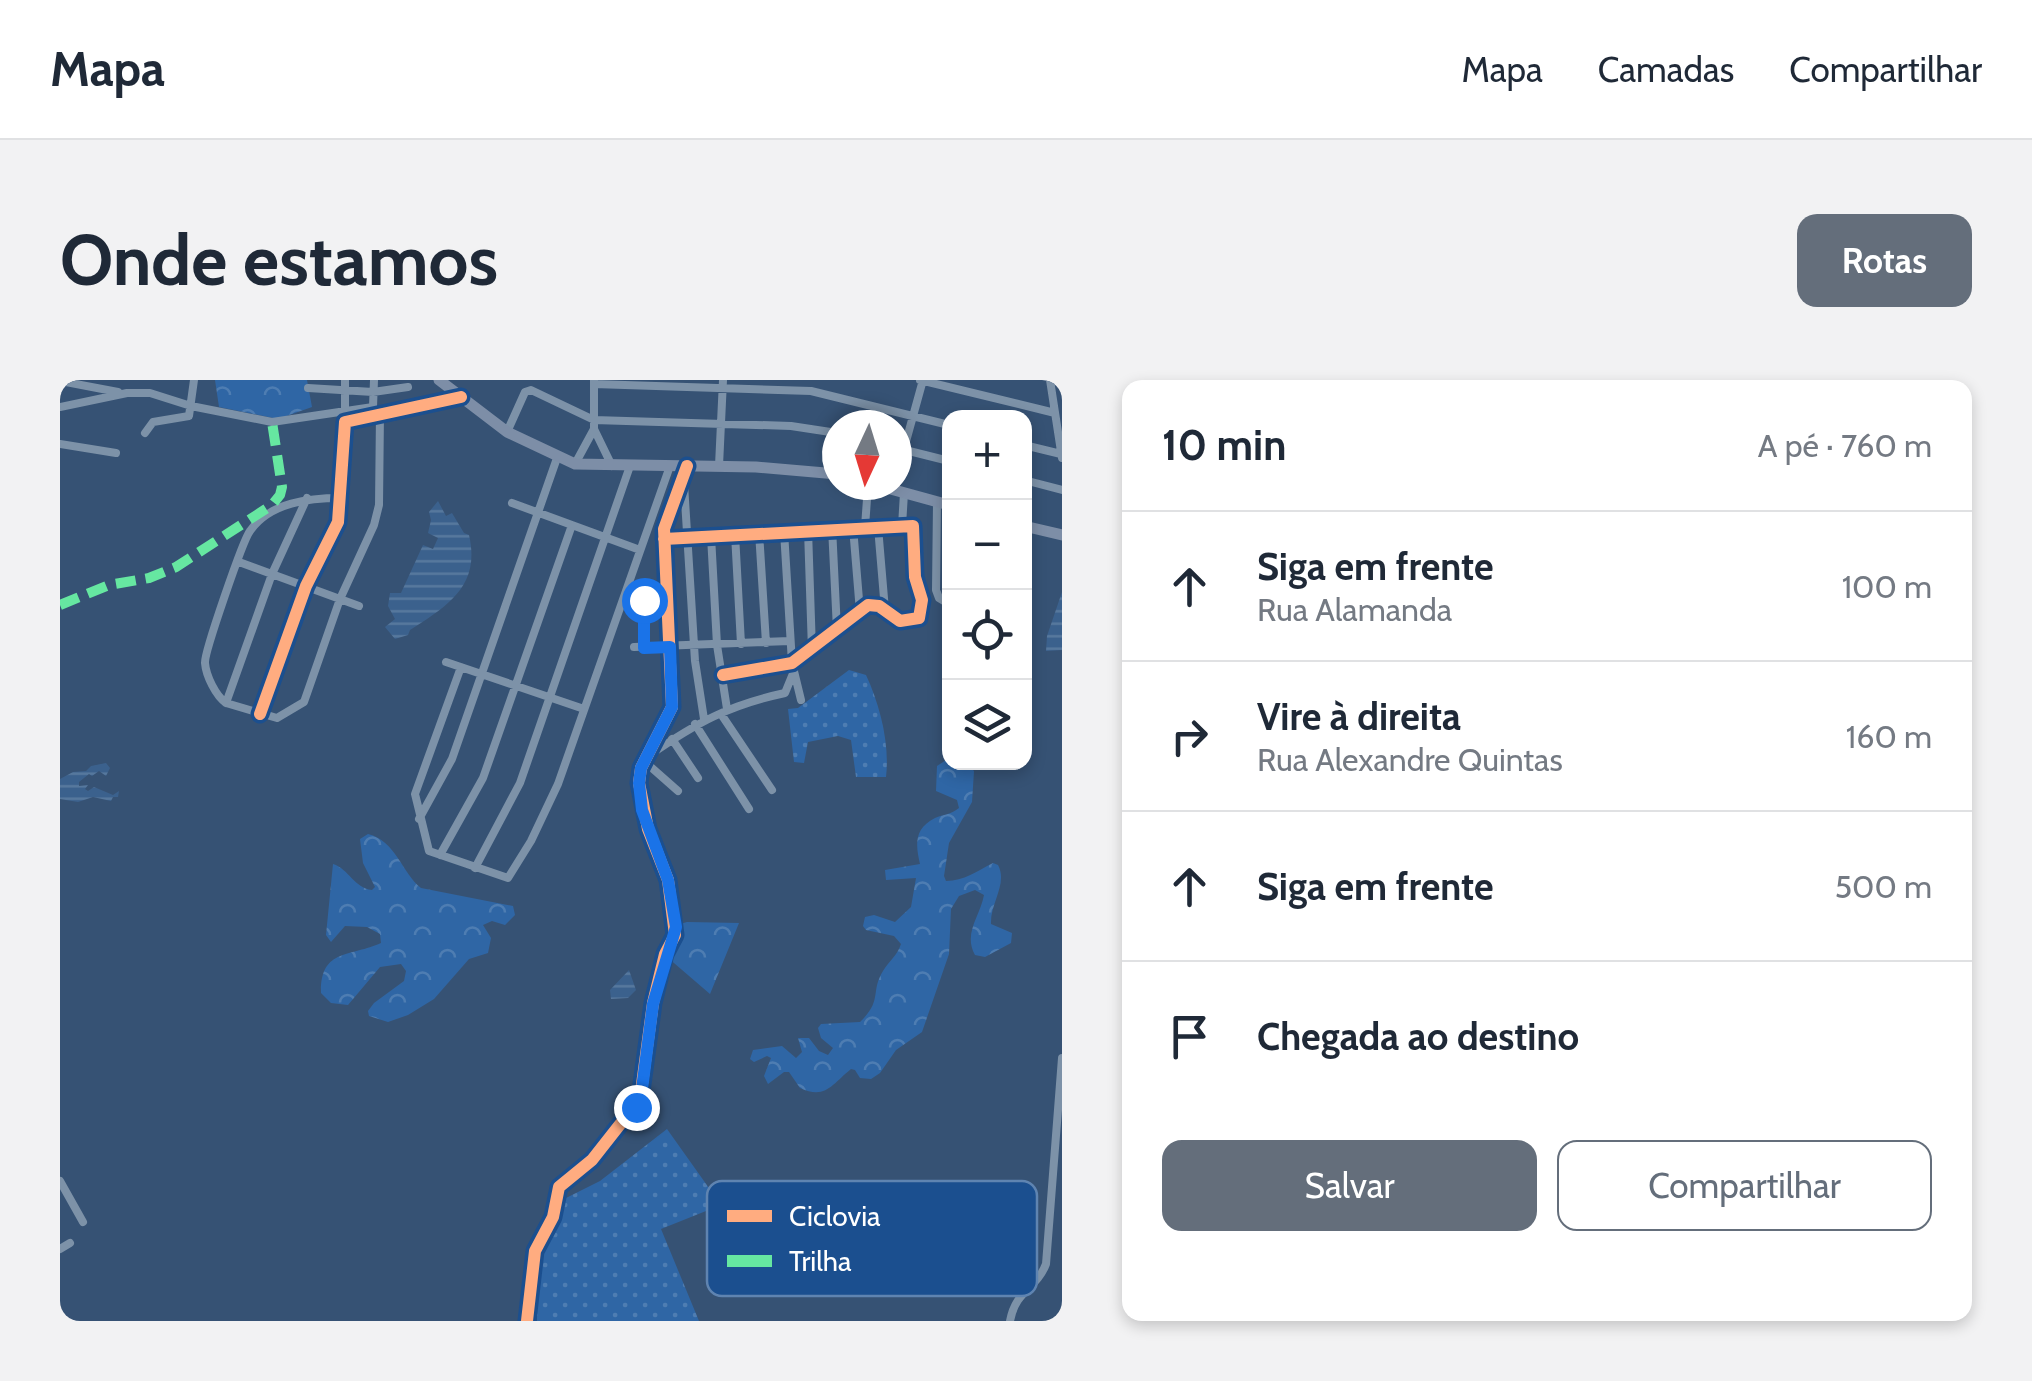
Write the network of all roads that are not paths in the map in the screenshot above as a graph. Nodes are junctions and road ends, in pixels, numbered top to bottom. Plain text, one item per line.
1 (194, 380) edge
2 (344, 380) edge
3 (374, 380) edge
4 (439, 380) edge
5 (922, 380) edge
6 (1050, 380) edge
7 (60, 381) edge
8 (594, 382) edge
9 (723, 383) edge
10 (79, 387) junction
11 (408, 387) dead end
12 (308, 388) dead end
13 (345, 392) junction
14 (373, 392) junction
15 (127, 393) junction
16 (461, 397) junction
17 (78, 404) junction
18 (191, 406) junction
19 (60, 408) edge
20 (346, 409) junction
21 (376, 410) junction
22 (1055, 413) junction
23 (913, 416) junction
24 (721, 423) junction
25 (594, 424) junction
26 (942, 424) edge
27 (822, 431) edge
28 (507, 432) junction
29 (144, 433) dead end
30 (60, 444) edge
31 (1032, 447) edge
32 (912, 452) edge
33 (116, 453) dead end
34 (1062, 456) edge
35 (558, 458) junction
36 (942, 459) edge
37 (575, 464) junction
38 (612, 466) junction
39 (630, 466) junction
40 (670, 466) junction
41 (688, 466) junction
42 (719, 466) junction
43 (822, 471) edge
44 (684, 480) junction
45 (1032, 482) edge
46 (1062, 490) edge
47 (912, 494) edge
48 (306, 498) junction
49 (342, 498) junction
50 (867, 500) edge
51 (898, 500) edge
52 (512, 504) dead end
53 (942, 504) edge
54 (538, 513) junction
55 (942, 515) edge
56 (572, 526) junction
57 (902, 526) junction
58 (853, 527) junction
59 (865, 527) junction
60 (832, 528) junction
61 (878, 528) junction
62 (1032, 528) edge
63 (808, 530) junction
64 (784, 531) junction
65 (759, 532) junction
66 (735, 534) junction
67 (1062, 534) edge
68 (711, 536) junction
69 (687, 537) junction
70 (606, 538) junction
71 (664, 538) junction
72 (640, 550) junction
73 (239, 562) junction
74 (937, 572) junction
75 (942, 572) edge
76 (272, 574) junction
77 (306, 586) junction
78 (883, 593) junction
79 (859, 596) junction
80 (942, 598) edge
81 (340, 599) junction
82 (644, 600) dead end
83 (359, 606) dead end
84 (885, 610) junction
85 (860, 612) junction
86 (836, 630) junction
87 (790, 641) junction
88 (766, 643) junction
89 (741, 644) junction
90 (717, 645) junction
91 (694, 646) junction
92 (670, 647) junction
93 (812, 650) junction
94 (446, 662) dead end
95 (461, 667) junction
96 (793, 667) junction
97 (483, 675) junction
98 (722, 675) junction
99 (516, 686) junction
100 (549, 698) junction
101 (801, 700) dead end
102 (226, 703) junction
103 (584, 709) junction
104 (724, 712) junction
105 (260, 714) junction
106 (700, 721) junction
107 (672, 740) junction
108 (645, 759) junction
109 (698, 778) dead end
110 (772, 790) dead end
111 (678, 792) dead end
112 (750, 809) dead end
113 (419, 819) junction
114 (440, 855) junction
115 (475, 868) junction
116 (1062, 1058) edge
117 (60, 1181) edge
118 (72, 1203) junction
119 (60, 1209) edge
120 (82, 1222) dead end
121 (70, 1244) dead end
122 (60, 1249) edge
123 (1037, 1279) edge
124 (1019, 1296) edge
125 (527, 1321) edge
126 (1010, 1321) edge

1 - 18 street
2 - 13 street
3 - 14 street
4 - 16 main road
5 - 22 street
5 - 23 street
6 - 22 street
7 - 10 street
8 - 9 street
8 - 25 street
9 - 23 street
9 - 24 street
10 - 15 street
10 - 17 street
11 - 14 street
12 - 13 street
13 - 14 street
13 - 20 street
14 - 21 street
15 - 17 street
15 - 18 street
16 - 21 street
16 - 28 main road
17 - 19 street
18 - 20 street
18 - 29 street
20 - 21 street
21 - 49 street
21 - 81 street
22 - 34 street
23 - 26 street
24 - 25 street
24 - 27 street
24 - 42 street
25 - 28 street
25 - 37 street
25 - 38 street
28 - 35 main road
30 - 33 street
31 - 34 street
32 - 36 street
35 - 37 main road
35 - 54 street
37 - 38 main road
38 - 39 main road
39 - 40 main road
39 - 70 street
40 - 41 main road
40 - 72 street
41 - 42 main road
41 - 44 street
42 - 43 main road
44 - 69 street
44 - 71 street
45 - 46 street
47 - 53 main road
48 - 49 street
48 - 73 street
48 - 76 street
49 - 77 street
50 - 59 street
51 - 57 street
52 - 54 street
54 - 56 street
54 - 97 street
55 - 74 street
56 - 70 street
56 - 99 street
57 - 61 street
57 - 84 street
58 - 59 street
58 - 60 street
58 - 79 street
59 - 61 street
60 - 63 street
60 - 86 street
61 - 78 street
62 - 67 main road
63 - 64 street
63 - 93 street
64 - 65 street
64 - 87 street
65 - 66 street
65 - 88 street
66 - 68 street
66 - 89 street
68 - 69 street
68 - 90 street
69 - 71 street
69 - 91 street
70 - 72 street
70 - 100 street
71 - 92 street
72 - 103 street
73 - 76 street
73 - 102 street
74 - 75 street
74 - 80 street
76 - 77 street
76 - 102 street
77 - 81 street
77 - 105 street
78 - 79 street
78 - 84 street
79 - 85 street
81 - 83 street
81 - 105 street
82 - 92 street
84 - 85 street
85 - 86 street
86 - 93 street
87 - 88 street
87 - 96 street
88 - 89 street
89 - 90 street
90 - 91 street
90 - 98 street
91 - 92 street
91 - 106 street
92 - 108 street
93 - 96 street
94 - 95 street
95 - 97 street
95 - 113 street
96 - 98 street
96 - 101 street
96 - 104 street
97 - 99 street
97 - 113 street
98 - 104 street
99 - 100 street
99 - 114 street
100 - 103 street
100 - 115 street
102 - 105 street
103 - 115 street
104 - 106 street
104 - 110 street
106 - 107 street
106 - 112 street
107 - 108 street
107 - 109 street
108 - 111 street
108 - 125 street
113 - 114 street
114 - 115 street
116 - 123 street
117 - 118 street
118 - 119 street
118 - 120 street
121 - 122 street
124 - 126 street

